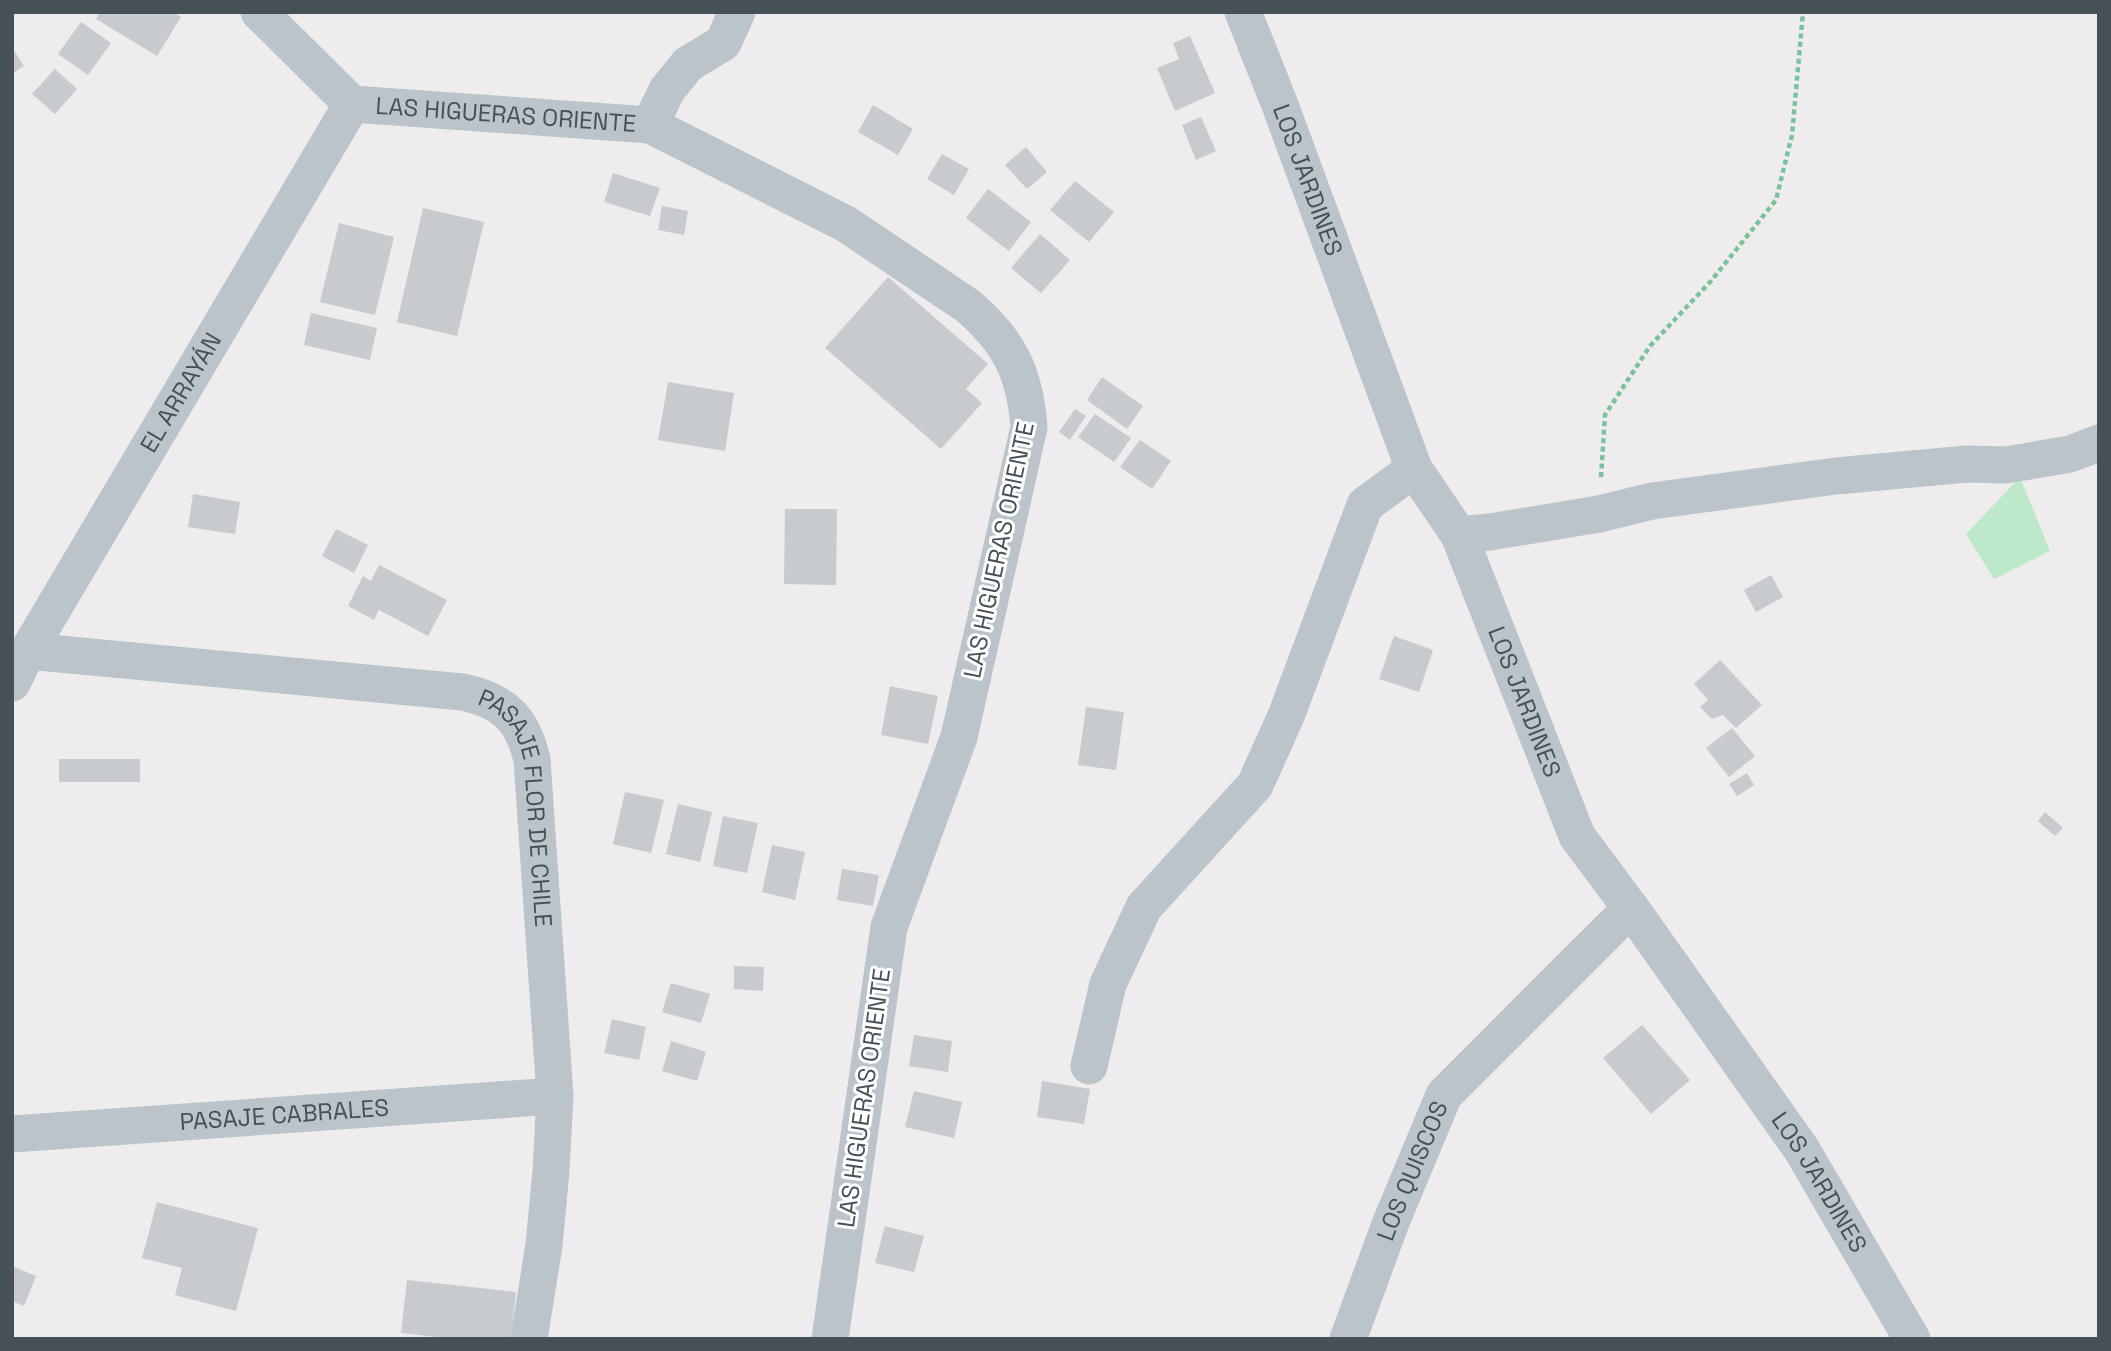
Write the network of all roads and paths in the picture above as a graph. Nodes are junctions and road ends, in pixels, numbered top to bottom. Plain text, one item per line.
1 (259, 12) edge
2 (737, 12) edge
3 (1243, 12) edge
4 (1803, 12) edge
5 (352, 104) junction
6 (650, 125) junction
7 (2099, 443) edge
8 (1414, 469) junction
9 (1599, 514) junction
10 (1458, 535) junction
11 (20, 667) edge
12 (1631, 908) junction
13 (1089, 1066) dead end
14 (555, 1096) junction
15 (12, 1134) edge
16 (529, 1339) edge
17 (830, 1339) edge
18 (1348, 1339) edge
19 (1912, 1339) edge

1 - 5 street, LAS HIGUERAS ORIENTE
2 - 6 street
3 - 8 street, LOS JARDINES
4 - 9 path
5 - 6 street, LAS HIGUERAS ORIENTE
5 - 11 street, EL ARRAYÁN
6 - 17 street, LAS HIGUERAS ORIENTE
7 - 9 street
8 - 10 street, LOS JARDINES
8 - 13 street
9 - 10 street
10 - 12 street, LOS JARDINES
11 - 14 street, PASAJE FLOR DE CHILE
12 - 18 street, LOS QUISCOS
12 - 19 street, LOS JARDINES
14 - 15 street, PASAJE CABRALES
14 - 16 street, PASAJE FLOR DE CHILE

